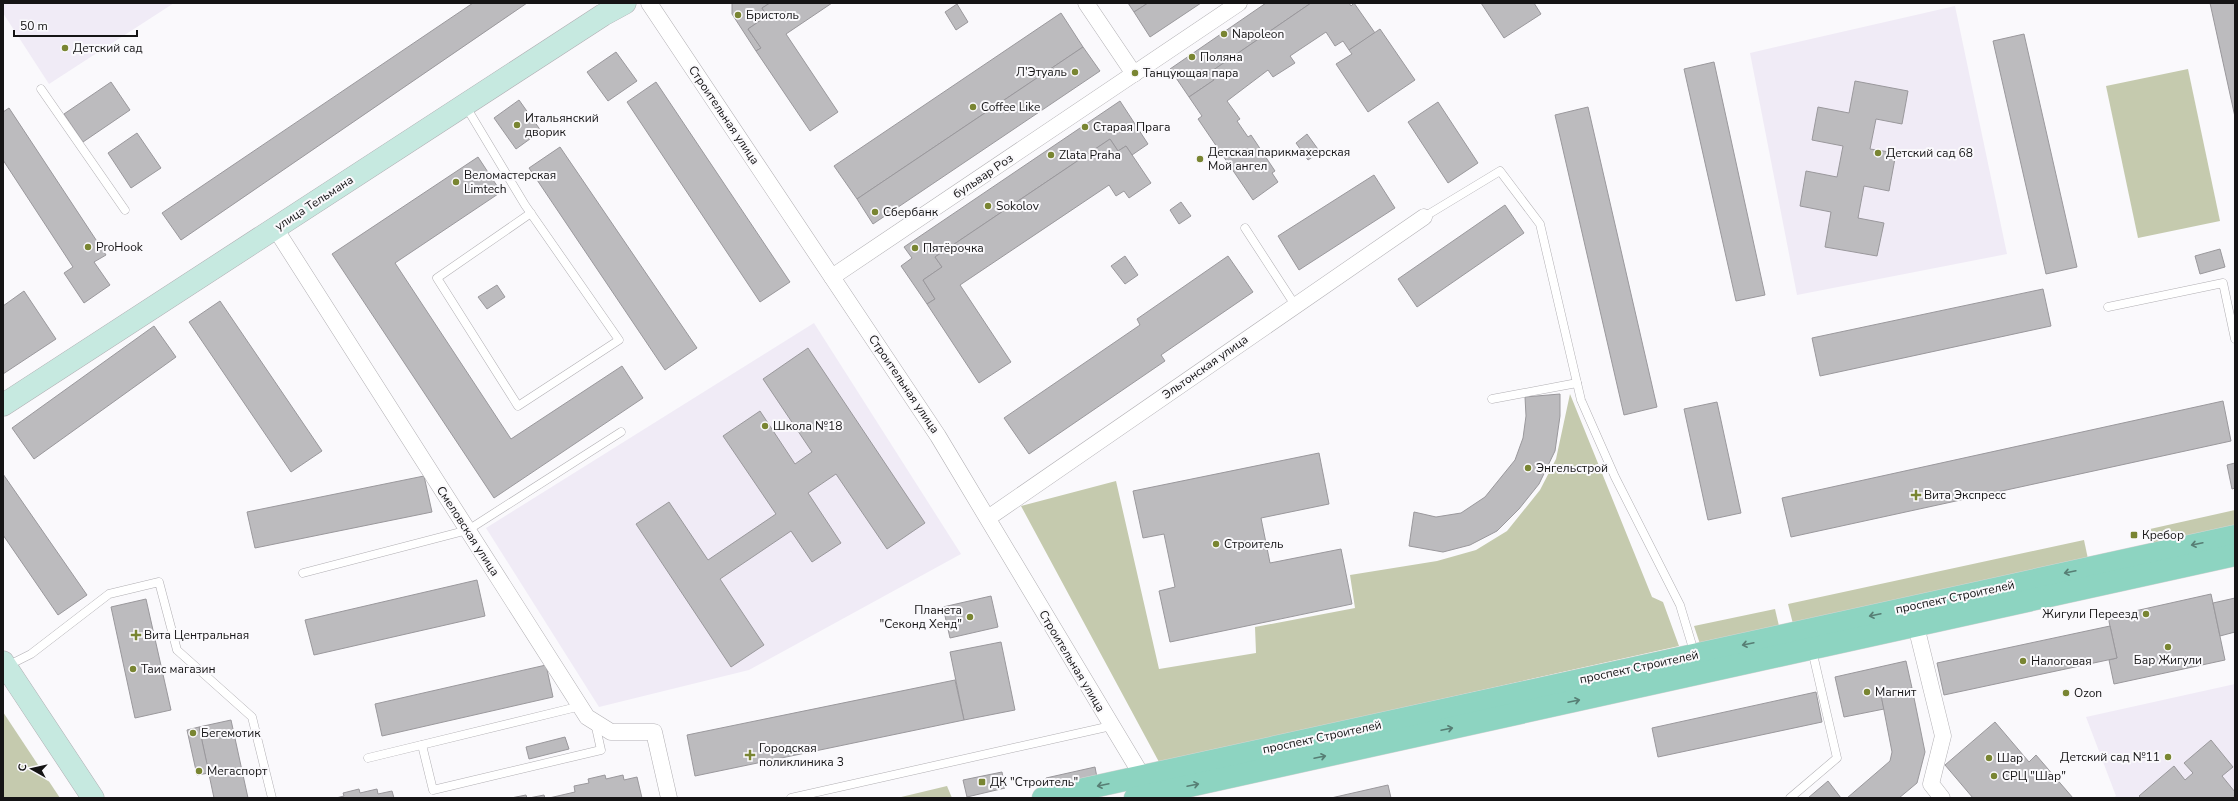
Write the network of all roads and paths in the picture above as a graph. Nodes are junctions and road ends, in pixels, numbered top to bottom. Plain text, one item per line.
1 (626, 3) edge
2 (649, 3) edge
3 (1086, 3) edge
4 (1239, 3) edge
5 (1134, 74) junction
6 (41, 89) dead end
7 (465, 104) junction
8 (125, 210) dead end
9 (531, 213) junction
10 (1424, 217) joint
11 (275, 228) junction
12 (1244, 228) dead end
13 (832, 277) junction
14 (1295, 305) junction
15 (2108, 307) dead end
16 (2235, 339) edge
17 (1577, 383) junction
18 (1492, 399) dead end
19 (3, 405) edge
20 (621, 432) dead end
21 (988, 518) junction
22 (468, 530) junction
23 (2235, 536) edge
24 (2235, 555) edge
25 (303, 573) dead end
26 (1916, 626) junction
27 (1809, 639) junction
28 (5, 664) edge
29 (1697, 664) junction
30 (581, 706) junction
31 (595, 723) junction
32 (1111, 726) junction
33 (422, 745) junction
34 (368, 758) dead end
35 (1141, 777) junction
36 (1149, 797) edge
37 (93, 798) edge
38 (272, 798) edge
39 (669, 798) edge
40 (791, 798) edge
41 (1042, 798) edge
42 (1790, 798) edge
43 (1942, 798) edge

1 - 7 street, улица Тельмана
2 - 13 street, Строительная улица
3 - 5 street
4 - 5 street, бульвар Роз
5 - 13 street, бульвар Роз
6 - 8 lane
7 - 9 lane
7 - 11 street, улица Тельмана
9 - 9 lane
10 - 14 street, Эльтонская улица
10 - 17 lane
11 - 19 street, улица Тельмана
11 - 22 street, Смеловская улица
12 - 14 lane
13 - 21 street, Строительная улица
14 - 21 street, Эльтонская улица
15 - 16 lane
17 - 18 lane
17 - 29 lane
20 - 22 lane
21 - 32 street, Строительная улица
22 - 25 lane
22 - 30 street, Смеловская улица
23 -> 27 main road, проспект Строителей
24 - 26 main road, проспект Строителей
26 - 27 main road, проспект Строителей
26 - 43 street
27 - 29 main road, проспект Строителей
27 - 42 lane
28 - 37 street
28 - 38 lane
29 - 35 main road, проспект Строителей
36 -> 29 main road, проспект Строителей
30 - 31 street, Смеловская улица
30 - 33 lane
31 - 33 lane
31 - 39 street, Смеловская улица
32 - 35 street, Строительная улица
32 - 40 lane
33 - 34 lane
35 - 36 street, Строительная улица
35 -> 41 main road, проспект Строителей

